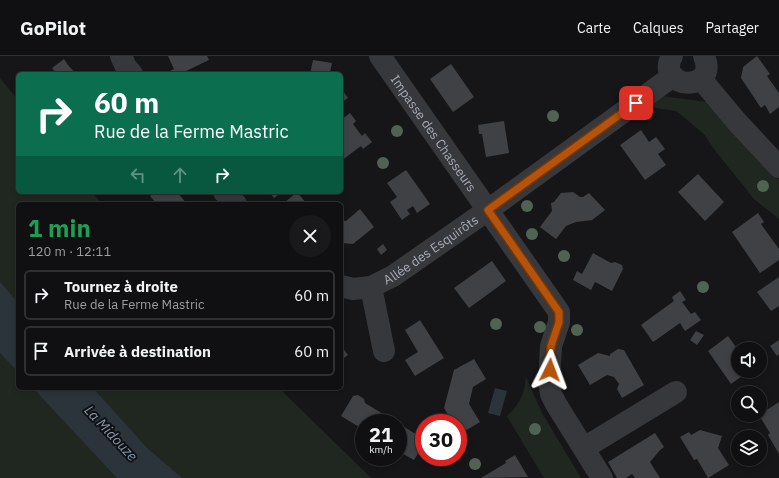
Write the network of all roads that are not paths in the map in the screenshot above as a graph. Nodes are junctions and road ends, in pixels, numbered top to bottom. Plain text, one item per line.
1 (121, 56) edge
2 (380, 56) edge
3 (704, 56) edge
4 (672, 66) edge
5 (130, 72) edge
6 (701, 79) junction
7 (779, 167) edge
8 (226, 194) edge
9 (234, 202) edge
10 (488, 210) junction
11 (343, 286) edge
12 (371, 287) junction
13 (384, 351) dead end
14 (676, 392) dead end
15 (584, 448) junction
16 (602, 478) edge

1 - 5 street
2 - 10 street, Impasse des Chasseurs
3 - 6 street
4 - 6 street
4 - 10 street, Allée des Esquirôts
6 - 7 street
8 - 9 street
10 - 12 street, Allée des Esquirôts
10 - 15 street, Impasse des Chasseurs
11 - 12 street, Allée des Esquirôts
12 - 13 street, Allée des Esquirôts
14 - 15 street
15 - 16 street, Impasse des Chasseurs

